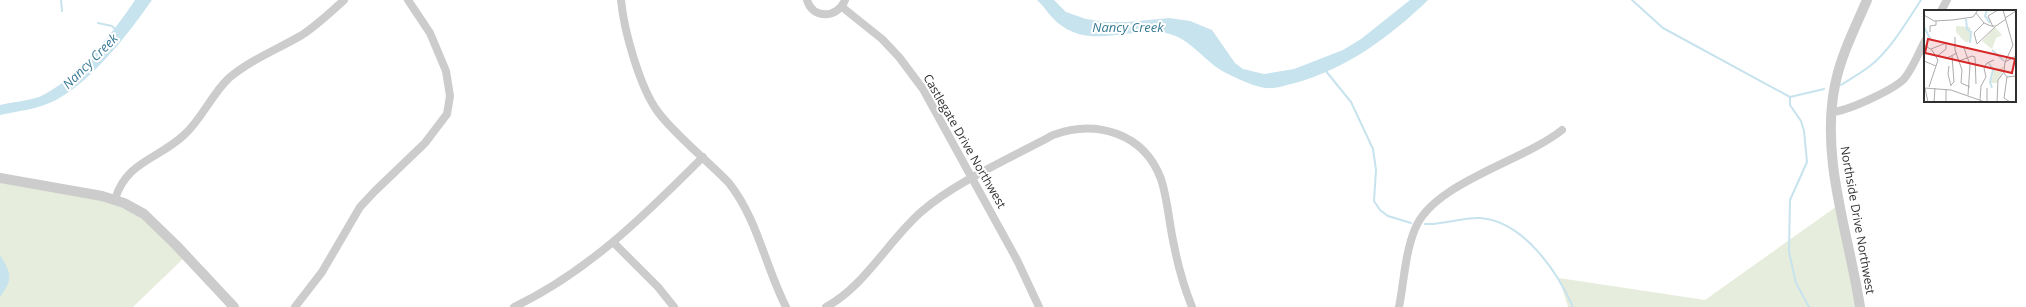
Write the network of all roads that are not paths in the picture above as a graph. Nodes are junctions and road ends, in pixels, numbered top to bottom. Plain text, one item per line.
1 (344, 0) edge
2 (408, 0) edge
3 (622, 0) edge
4 (807, 0) edge
5 (1867, 0) edge
6 (1947, 0) edge
7 (844, 3) edge
8 (1942, 10) edge
9 (1924, 43) edge
10 (1831, 112) junction
11 (1562, 130) dead end
12 (703, 157) junction
13 (0, 178) edge
14 (973, 178) junction
15 (115, 199) junction
16 (614, 243) junction
17 (234, 307) edge
18 (295, 307) edge
19 (514, 307) edge
20 (674, 307) edge
21 (786, 307) edge
22 (826, 307) edge
23 (1039, 307) edge
24 (1192, 307) edge
25 (1399, 307) edge
26 (1860, 307) edge

1 - 15 street
2 - 18 street
3 - 12 street
4 - 7 street, Castlegate Drive Northwest
5 - 10 street, Northside Drive Northwest
6 - 8 street
7 - 14 street, Castlegate Drive Northwest
9 - 10 street
10 - 26 street, Northside Drive Northwest
11 - 25 street
12 - 16 street
12 - 21 street
13 - 15 street
14 - 22 street
14 - 23 street, Castlegate Drive Northwest
14 - 24 street
15 - 17 street
16 - 19 street
16 - 20 street

